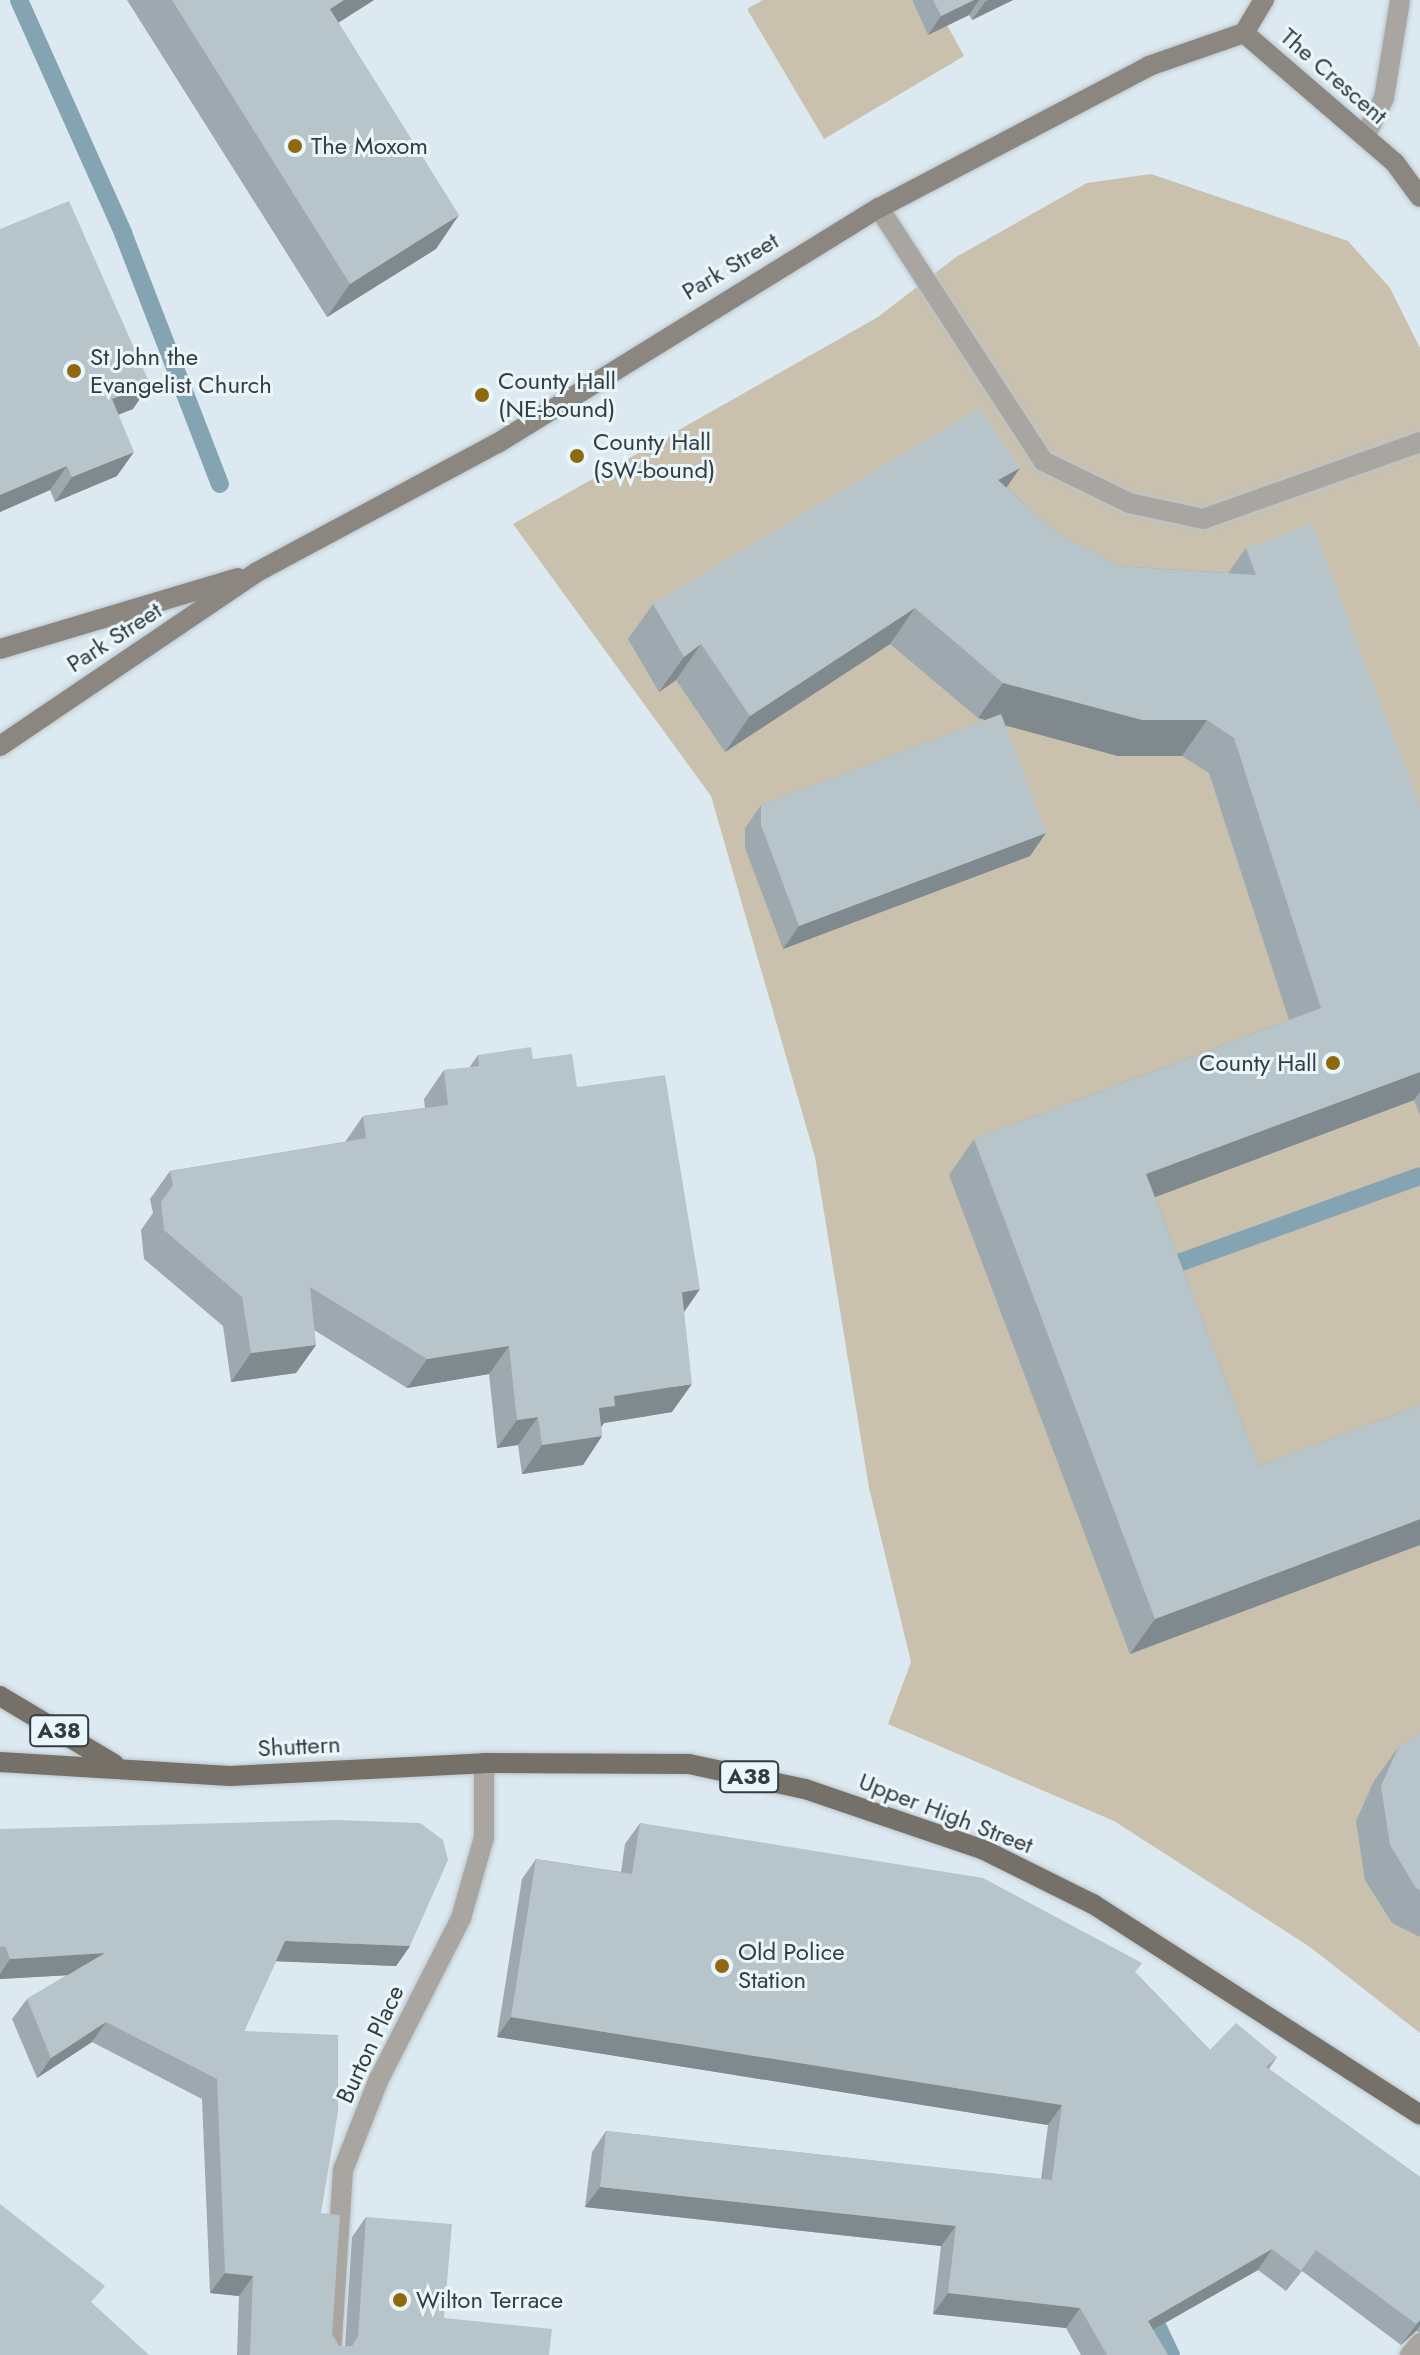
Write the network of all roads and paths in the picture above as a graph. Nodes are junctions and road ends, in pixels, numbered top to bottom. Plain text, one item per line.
1 (1264, 0) edge
2 (1400, 0) edge
3 (1244, 33) junction
4 (1365, 136) junction
5 (1420, 197) edge
6 (879, 208) junction
7 (1420, 442) edge
8 (257, 572) junction
9 (0, 649) edge
10 (0, 746) edge
11 (0, 1696) edge
12 (0, 1762) edge
13 (484, 1763) junction
14 (117, 1766) junction
15 (1420, 2115) edge
16 (1420, 2343) edge
17 (331, 2355) edge
18 (1410, 2355) edge

1 - 3 street
2 - 4 street
3 - 4 street, The Crescent
3 - 6 street, Park Street
4 - 5 street, The Crescent
6 - 7 street
6 - 8 street, Park Street
8 - 9 street, Park Street
8 - 10 street, Park Street
11 - 14 main road, A38
12 - 14 main road, A38
13 - 14 main road, Shuttern / A38
13 - 15 main road, Upper High Street / A38
13 - 17 street, Burton Place
16 - 18 street

